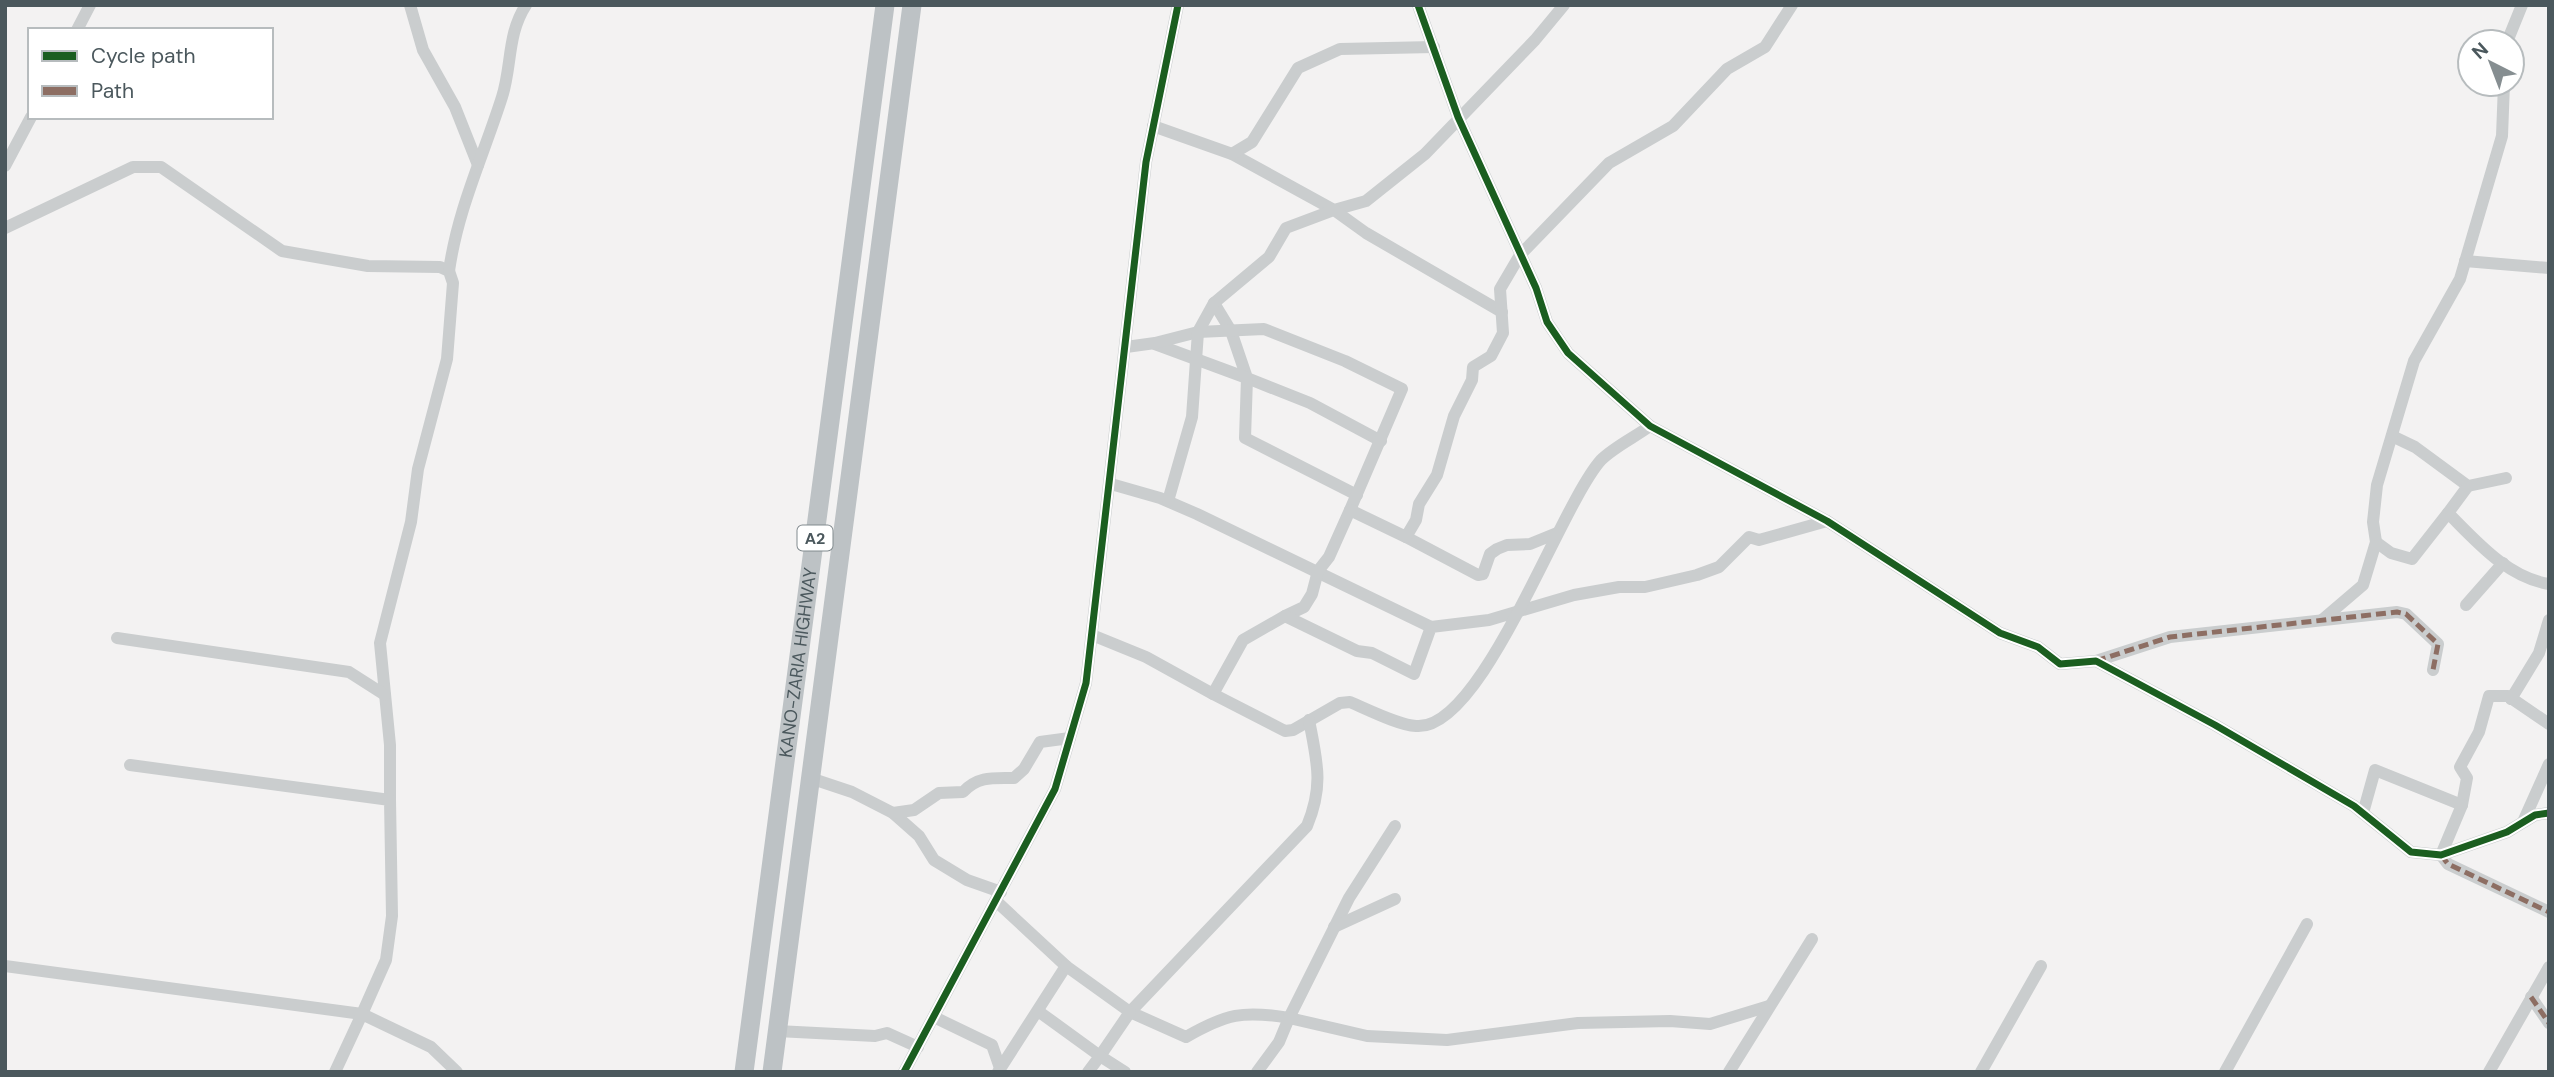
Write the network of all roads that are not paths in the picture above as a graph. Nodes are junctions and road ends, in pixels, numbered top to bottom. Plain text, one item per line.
1 (90, 5) edge
2 (410, 5) edge
3 (526, 5) edge
4 (885, 5) edge
5 (912, 5) edge
6 (1178, 5) edge
7 (1418, 5) edge
8 (1564, 5) edge
9 (1792, 5) edge
10 (2522, 5) edge
11 (78, 28) edge
12 (2513, 28) edge
13 (1434, 47) junction
14 (2503, 98) edge
15 (1458, 117) junction
16 (30, 119) edge
17 (1153, 126) junction
18 (1232, 154) junction
19 (478, 165) junction
20 (5, 166) edge
21 (1334, 210) junction
22 (5, 228) edge
23 (1520, 255) junction
24 (2465, 261) junction
25 (2549, 268) edge
26 (449, 271) junction
27 (1214, 303) junction
28 (1502, 312) junction
29 (1198, 331) junction
30 (1231, 331) junction
31 (1155, 343) junction
32 (1126, 346) junction
33 (1196, 359) junction
34 (1247, 379) junction
35 (1650, 426) junction
36 (2392, 436) junction
37 (1381, 441) junction
38 (2506, 478) dead end
39 (1111, 484) junction
40 (2468, 486) junction
41 (1357, 495) junction
42 (1168, 501) junction
43 (1350, 510) junction
44 (2448, 513) junction
45 (1827, 521) junction
46 (1557, 533) junction
47 (1406, 537) junction
48 (2376, 542) junction
49 (2503, 563) junction
50 (1318, 571) junction
51 (2549, 583) edge
52 (2466, 605) dead end
53 (1518, 614) junction
54 (1285, 616) junction
55 (2322, 620) junction
56 (2549, 620) edge
57 (1431, 627) junction
58 (1092, 635) junction
59 (117, 638) dead end
60 (2096, 661) junction
61 (2433, 670) dead end
62 (1213, 694) junction
63 (385, 695) junction
64 (2511, 699) junction
65 (1309, 720) junction
66 (2549, 724) edge
67 (1070, 738) junction
68 (2549, 764) edge
69 (130, 765) dead end
70 (810, 778) junction
71 (390, 800) junction
72 (2462, 804) junction
73 (894, 813) junction
74 (2363, 813) junction
75 (2549, 813) edge
76 (2523, 822) junction
77 (1395, 826) dead end
78 (2441, 855) junction
79 (999, 897) junction
80 (1395, 898) dead end
81 (2549, 912) edge
82 (2306, 924) dead end
83 (1334, 927) junction
84 (1812, 939) dead end
85 (2041, 965) dead end
86 (5, 966) edge
87 (1066, 966) junction
88 (2549, 967) edge
89 (2531, 997) junction
90 (1769, 1006) junction
91 (1038, 1011) junction
92 (1130, 1012) junction
93 (362, 1014) junction
94 (934, 1017) junction
95 (1289, 1018) junction
96 (2549, 1023) edge
97 (777, 1031) junction
98 (918, 1047) junction
99 (1100, 1056) junction
100 (999, 1070) edge
101 (335, 1072) edge
102 (457, 1072) edge
103 (744, 1072) edge
104 (772, 1072) edge
105 (904, 1072) edge
106 (1088, 1072) edge
107 (1125, 1072) edge
108 (1257, 1072) edge
109 (1729, 1072) edge
110 (1981, 1072) edge
111 (2225, 1072) edge
112 (2489, 1072) edge

1 - 11 street
2 - 19 street
3 - 19 street
4 - 103 highway, KANO-ZARIA HIGHWAY / A2
5 - 70 highway, KANO-ZARIA HIGHWAY / A2
6 - 17 street
7 - 13 street
8 - 15 street
9 - 23 street
10 - 12 street
13 - 15 street
13 - 18 street
14 - 24 street
15 - 21 street
15 - 23 street
16 - 20 street
17 - 18 street
17 - 32 street
18 - 21 street
19 - 26 street
21 - 27 street
21 - 28 street
22 - 26 street
23 - 28 street
23 - 35 street
24 - 25 street
24 - 36 street
26 - 63 street
27 - 29 street
27 - 30 street
28 - 47 street
29 - 30 street
29 - 31 street
29 - 33 street
30 - 34 street
30 - 37 street
31 - 32 street
31 - 33 street
32 - 39 street
33 - 34 street
33 - 42 street
34 - 37 street
34 - 41 street
35 - 45 street
35 - 46 street
36 - 40 street
36 - 48 street
37 - 41 street
38 - 40 street
39 - 42 street
39 - 58 street
40 - 44 street
41 - 43 street
42 - 50 street
43 - 47 street
43 - 50 street
44 - 48 street
44 - 49 street
45 - 53 street
45 - 60 street
46 - 47 street
46 - 53 street
48 - 55 street
49 - 51 street
49 - 52 street
50 - 54 street
50 - 57 street
53 - 57 street
53 - 65 street
54 - 57 street
54 - 62 street
55 - 60 street
55 - 61 street
56 - 64 street
58 - 62 street
58 - 67 street
59 - 63 street
60 - 74 street
62 - 65 street
63 - 71 street
64 - 66 street
64 - 72 street
65 - 92 street
67 - 73 street
67 - 79 street
68 - 76 street
69 - 71 street
70 - 73 street
70 - 97 highway, KANO-ZARIA HIGHWAY / A2
71 - 93 street
72 - 74 street
72 - 78 street
73 - 79 street
74 - 78 street
75 - 76 street
76 - 78 street
77 - 83 street
78 - 81 street
79 - 87 street
79 - 94 street
80 - 83 street
82 - 111 street
83 - 95 street
84 - 90 street
85 - 110 street
86 - 93 street
87 - 91 street
87 - 92 street
88 - 89 street
89 - 96 street
89 - 112 street
90 - 95 street
90 - 109 street
91 - 99 street
91 - 100 street
92 - 95 street
92 - 99 street
93 - 101 street
93 - 102 street
94 - 98 street
94 - 100 street
95 - 108 street
97 - 98 street
97 - 104 highway, KANO-ZARIA HIGHWAY / A2
98 - 105 street
99 - 106 street
99 - 107 street

